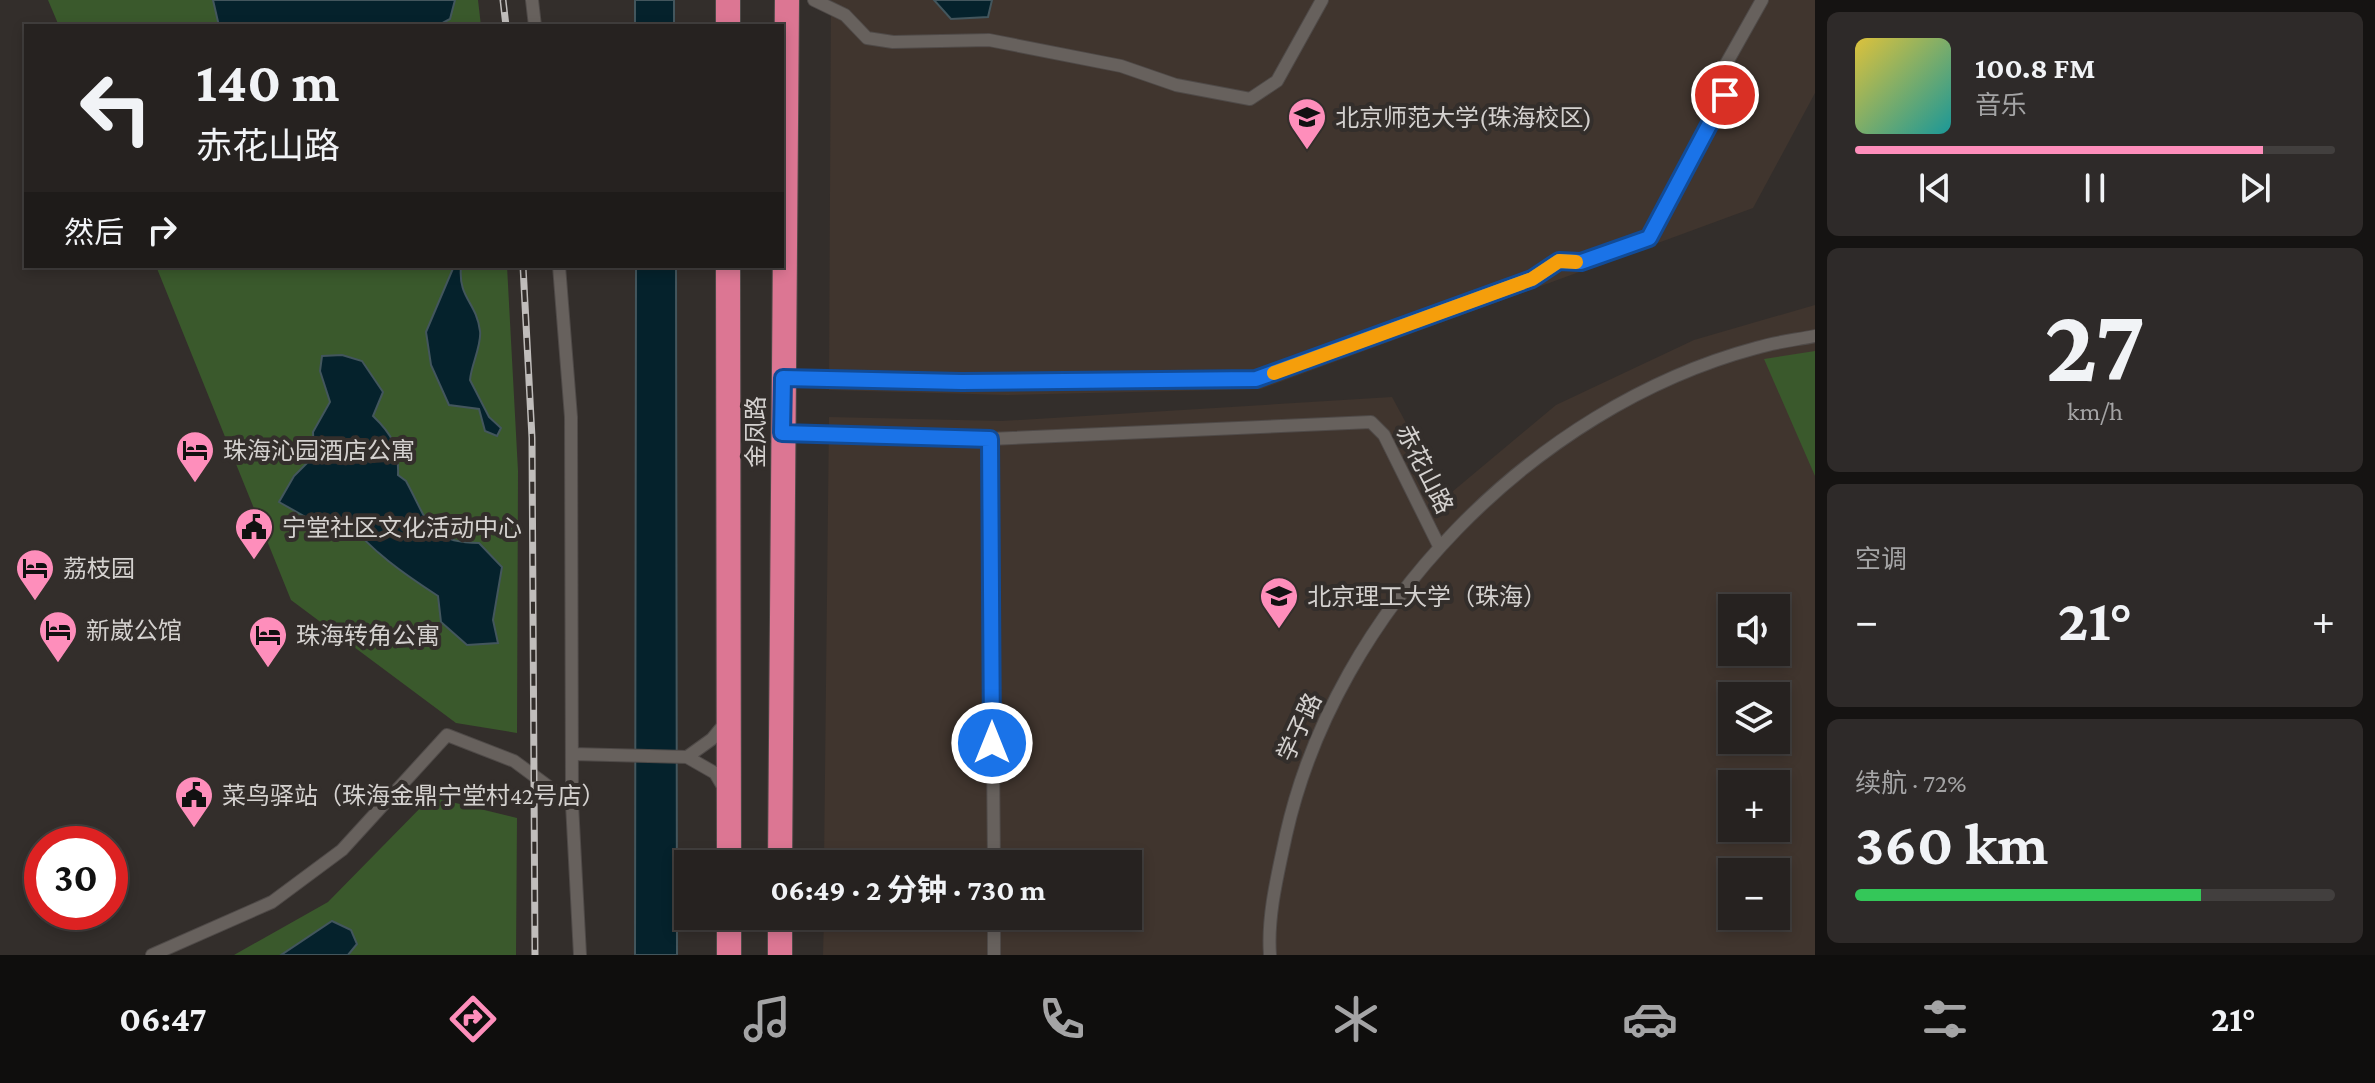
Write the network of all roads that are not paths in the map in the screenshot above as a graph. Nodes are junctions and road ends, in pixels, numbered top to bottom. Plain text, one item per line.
1 (532, 0) edge
2 (728, 0) edge
3 (787, 0) edge
4 (814, 0) edge
5 (1322, 0) edge
6 (1762, 0) edge
7 (535, 24) edge
8 (728, 24) edge
9 (559, 268) edge
10 (728, 268) edge
11 (1815, 336) edge
12 (783, 378) junction
13 (782, 433) junction
14 (990, 439) junction
15 (1439, 546) junction
16 (728, 720) junction
17 (572, 754) junction
18 (687, 757) junction
19 (729, 796) junction
20 (572, 804) junction
21 (729, 850) edge
22 (780, 850) edge
23 (994, 850) edge
24 (729, 930) edge
25 (780, 930) edge
26 (994, 930) edge
27 (152, 955) edge
28 (580, 955) edge
29 (729, 955) edge
30 (780, 955) edge
31 (994, 955) edge
32 (1270, 955) edge

1 - 7 street
2 - 8 highway
3 - 12 highway, 金凤路
4 - 5 street
6 - 12 street
9 - 17 street
10 - 16 highway, 金凤路
11 - 15 street, 赤花山路
12 - 13 highway, 金凤路
13 - 14 street, 赤花山路
13 - 22 highway, 金凤路
14 - 15 street, 赤花山路
14 - 23 street
15 - 32 street, 学子路
16 - 18 street
16 - 19 highway, 金凤路
17 - 18 street
17 - 20 street
18 - 19 street
19 - 21 highway, 金凤路
20 - 27 street
20 - 28 street
24 - 29 highway
25 - 30 highway
26 - 31 street

